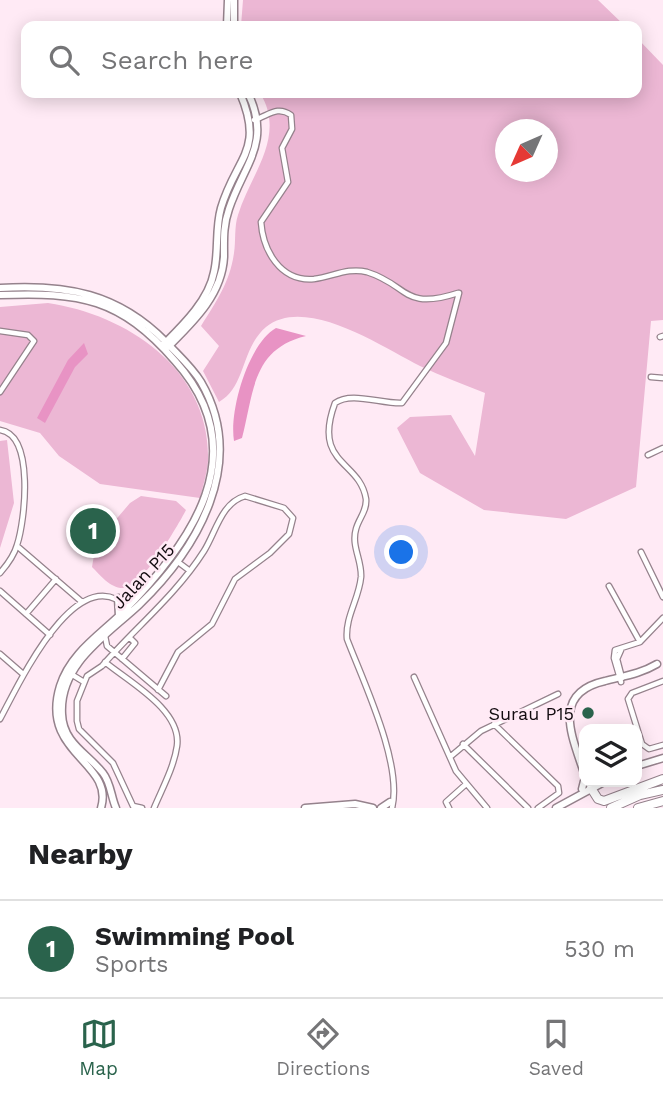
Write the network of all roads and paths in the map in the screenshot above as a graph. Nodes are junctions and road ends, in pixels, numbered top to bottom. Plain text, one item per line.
1 (228, 0) edge
2 (234, 0) edge
3 (227, 21) edge
4 (234, 21) edge
5 (242, 98) edge
6 (250, 98) edge
7 (258, 119) junction
8 (250, 121) junction
9 (0, 288) edge
10 (0, 295) edge
11 (96, 299) junction
12 (0, 331) edge
13 (160, 335) junction
14 (175, 337) junction
15 (166, 346) junction
16 (178, 355) junction
17 (651, 377) dead end
18 (663, 378) edge
19 (0, 391) edge
20 (0, 430) edge
21 (663, 448) edge
22 (648, 455) dead end
23 (209, 498) junction
24 (17, 546) junction
25 (641, 552) dead end
26 (178, 562) junction
27 (190, 571) junction
28 (0, 573) edge
29 (56, 579) junction
30 (609, 586) dead end
31 (0, 592) edge
32 (663, 597) edge
33 (118, 598) junction
34 (134, 601) junction
35 (82, 602) junction
36 (129, 610) junction
37 (26, 614) junction
38 (119, 616) junction
39 (663, 618) edge
40 (50, 635) junction
41 (105, 635) junction
42 (129, 637) junction
43 (640, 642) junction
44 (114, 652) junction
45 (0, 654) edge
46 (122, 659) junction
47 (663, 659) edge
48 (105, 663) junction
49 (657, 664) junction
50 (618, 669) junction
51 (72, 672) junction
52 (23, 674) junction
53 (630, 676) junction
54 (414, 677) dead end
55 (85, 680) junction
56 (621, 680) junction
57 (606, 681) junction
58 (662, 684) edge
59 (158, 690) junction
60 (558, 694) dead end
61 (166, 696) dead end
62 (569, 714) junction
63 (0, 719) edge
64 (494, 724) junction
65 (463, 744) junction
66 (663, 745) edge
67 (450, 757) junction
68 (579, 758) edge
69 (663, 758) edge
70 (642, 764) edge
71 (663, 779) edge
72 (464, 785) junction
73 (587, 787) edge
74 (588, 787) edge
75 (590, 787) edge
76 (642, 787) edge
77 (642, 787) edge
78 (663, 790) edge
79 (663, 801) edge
80 (392, 805) edge
81 (101, 808) edge
82 (116, 808) edge
83 (142, 808) edge
84 (154, 808) edge
85 (306, 808) edge
86 (373, 808) edge
87 (381, 808) edge
88 (449, 808) edge
89 (487, 808) edge
90 (528, 808) edge
91 (538, 808) edge
92 (550, 808) edge
93 (556, 808) edge
94 (611, 808) edge
95 (638, 808) edge

1 - 3 street
2 - 4 street
5 - 8 street
6 - 7 street
7 - 8 street
7 - 14 street
7 - 80 street
8 - 14 street
9 - 11 street
10 - 11 street
11 - 13 street
11 - 15 street
12 - 19 street
13 - 14 street
13 - 15 street
14 - 15 street
14 - 16 street
15 - 16 street, Jalan P15
15 - 23 street, Jalan P15
16 - 23 street, Jalan P15
17 - 18 street
20 - 24 street
21 - 22 street
23 - 26 street, Jalan P15
23 - 34 street, Jalan P15
24 - 28 street
24 - 29 street
25 - 32 street
26 - 27 street
26 - 36 street, Jalan P15
27 - 42 street
27 - 59 street
29 - 35 street
29 - 37 street
30 - 43 street
31 - 37 street
33 - 34 street
33 - 35 street
33 - 36 street
33 - 38 street
34 - 36 street, Jalan P15
35 - 40 street
36 - 38 street, Jalan P15
36 - 41 street, Jalan P15
37 - 40 street
38 - 81 street, Jalan P15
39 - 43 street
40 - 52 street
41 - 44 street
41 - 51 street, Jalan P15
42 - 44 street
42 - 46 street
43 - 50 street
44 - 46 street
44 - 48 street
45 - 52 street
46 - 59 street
47 - 49 street
48 - 55 street
48 - 84 street
49 - 53 street
49 - 56 street
50 - 53 street
50 - 56 street
50 - 57 street
51 - 55 street
51 - 82 street, Jalan P15
52 - 63 street
53 - 56 street
54 - 67 street
55 - 83 street
56 - 57 street
56 - 62 street
57 - 62 street
58 - 66 street
59 - 61 street
60 - 64 street
62 - 68 street
64 - 65 street
64 - 91 street
65 - 67 street
65 - 90 street
67 - 72 street
69 - 70 street
71 - 77 main road
72 - 88 street
72 - 89 street
73 - 92 street
74 - 93 street
75 - 76 main road
78 - 94 main road
79 - 95 main road
80 - 87 street
85 - 86 street

